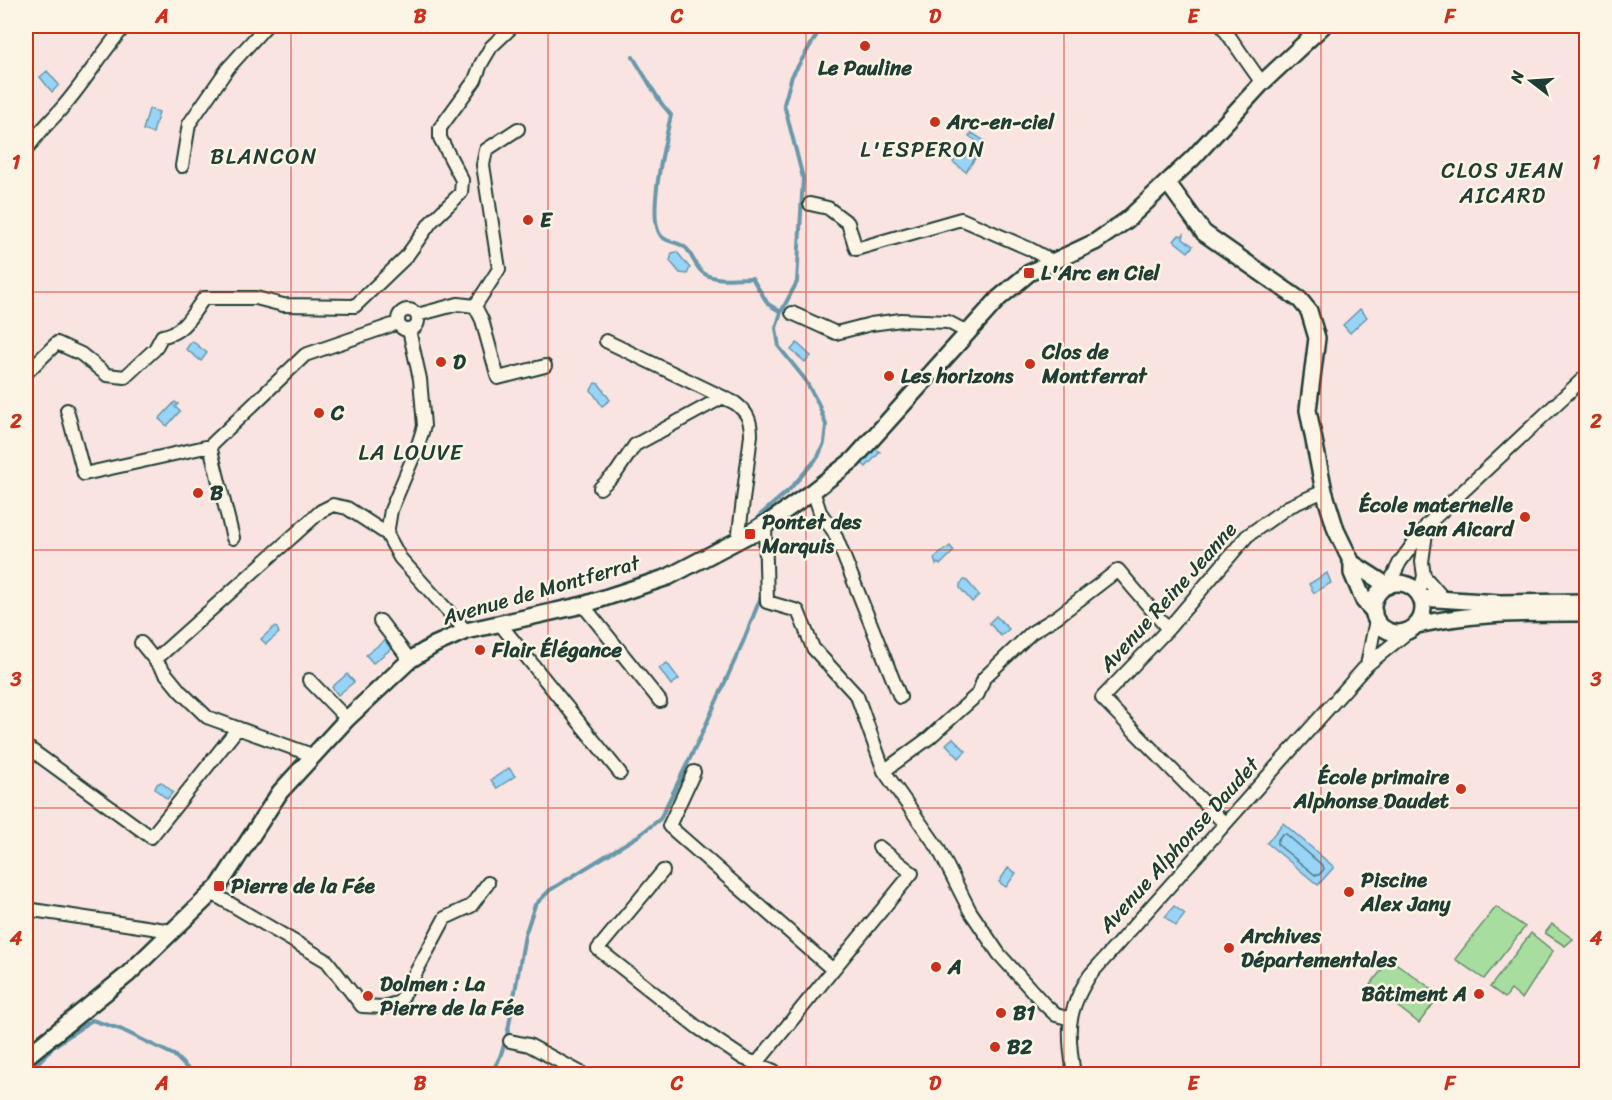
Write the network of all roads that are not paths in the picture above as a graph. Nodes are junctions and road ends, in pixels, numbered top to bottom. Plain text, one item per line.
1 (125, 26) edge
2 (266, 26) edge
3 (513, 26) edge
4 (1222, 26) edge
5 (1323, 26) edge
6 (1263, 83) junction
7 (518, 129) dead end
8 (26, 151) edge
9 (182, 166) dead end
10 (1167, 182) junction
11 (810, 204) dead end
12 (1052, 261) junction
13 (475, 306) junction
14 (792, 313) dead end
15 (417, 315) junction
16 (398, 323) junction
17 (409, 330) junction
18 (967, 332) junction
19 (606, 341) dead end
20 (545, 366) dead end
21 (26, 373) edge
22 (1587, 376) edge
23 (723, 397) junction
24 (67, 410) dead end
25 (210, 446) junction
26 (600, 488) dead end
27 (1324, 491) junction
28 (813, 492) junction
29 (1427, 525) junction
30 (755, 531) junction
31 (387, 534) junction
32 (233, 538) dead end
33 (1352, 563) junction
34 (1424, 576) junction
35 (1388, 586) junction
36 (1420, 596) junction
37 (1443, 598) junction
38 (1587, 602) edge
39 (583, 605) junction
40 (1587, 613) edge
41 (1375, 616) junction
42 (380, 621) dead end
43 (500, 624) junction
44 (1413, 628) junction
45 (1168, 629) junction
46 (466, 631) junction
47 (141, 643) dead end
48 (156, 659) junction
49 (410, 660) junction
50 (1367, 665) junction
51 (309, 680) dead end
52 (900, 698) dead end
53 (660, 701) dead end
54 (347, 718) junction
55 (238, 728) junction
56 (26, 750) edge
57 (312, 755) junction
58 (885, 771) junction
59 (694, 772) dead end
60 (620, 773) dead end
61 (1224, 823) junction
62 (879, 847) dead end
63 (663, 871) dead end
64 (488, 883) dead end
65 (212, 893) junction
66 (26, 909) edge
67 (172, 931) junction
68 (833, 970) junction
69 (1071, 1019) junction
70 (510, 1041) dead end
71 (26, 1057) edge
72 (757, 1063) junction
73 (775, 1073) edge
74 (583, 1074) edge
75 (1074, 1074) edge

1 - 8 street
2 - 9 street
3 - 21 street
4 - 6 street
5 - 6 street, Avenue de Montferrat
6 - 10 street, Avenue de Montferrat
7 - 13 street
10 - 12 street, Avenue de Montferrat
10 - 27 street
11 - 12 street
12 - 18 street, Avenue de Montferrat
13 - 15 street
13 - 20 street
14 - 18 street
15 - 16 street
15 - 17 street
16 - 17 street
16 - 25 street
17 - 31 street
18 - 28 street, Avenue de Montferrat
19 - 23 street
22 - 29 street
23 - 26 street
23 - 30 street
24 - 25 street
25 - 32 street
27 - 33 street
27 - 45 street, Avenue Reine Jeanne
28 - 30 street, Avenue de Montferrat
28 - 52 street
29 - 34 street
29 - 35 street
30 - 39 street, Avenue de Montferrat
30 - 58 street
31 - 46 street
31 - 48 street
33 - 35 street
33 - 41 street
34 - 36 street
34 - 37 street
35 - 36 street
35 - 41 street
36 - 37 street
36 - 44 street
37 - 38 street
39 - 43 street, Avenue de Montferrat
39 - 53 street
40 - 44 street
41 - 44 street
41 - 50 street
42 - 49 street
43 - 46 street, Avenue de Montferrat
43 - 60 street
44 - 50 street, Avenue Alphonse Daudet
45 - 58 street
45 - 61 street, Avenue Reine Jeanne
46 - 49 street, Avenue de Montferrat
47 - 48 street
48 - 55 street
49 - 54 street, Avenue de Montferrat
50 - 61 street, Avenue Alphonse Daudet
51 - 54 street
54 - 57 street, Avenue de Montferrat
55 - 56 street
55 - 57 street
57 - 65 street, Avenue de Montferrat
58 - 69 street
59 - 68 street
61 - 69 street, Avenue Alphonse Daudet
62 - 68 street
63 - 72 street
64 - 65 street
65 - 67 street, Avenue de Montferrat
66 - 67 street
67 - 71 street, Avenue de Montferrat
68 - 72 street
69 - 75 street, Avenue Alphonse Daudet
70 - 74 street
72 - 73 street

